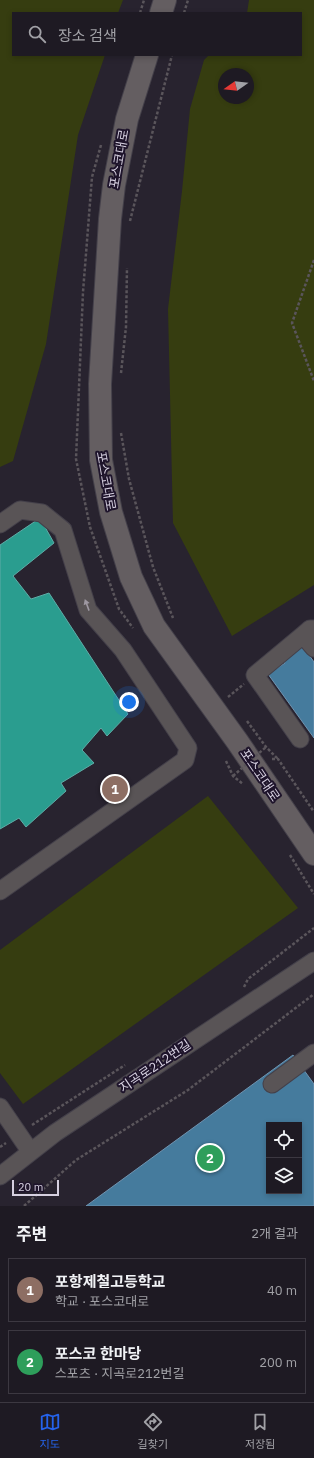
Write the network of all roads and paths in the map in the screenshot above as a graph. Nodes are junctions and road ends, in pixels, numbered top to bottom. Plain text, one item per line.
1 (165, 0) edge
2 (188, 0) edge
3 (161, 12) edge
4 (184, 12) edge
5 (147, 56) edge
6 (172, 56) edge
7 (128, 228) dead end
8 (314, 260) edge
9 (127, 266) dead end
10 (120, 380) dead end
11 (314, 381) edge
12 (119, 425) dead end
13 (0, 524) edge
14 (176, 625) dead end
15 (308, 632) edge
16 (314, 648) edge
17 (300, 739) dead end
18 (256, 742) dead end
19 (266, 747) junction
20 (261, 748) dead end
21 (266, 753) dead end
22 (271, 758) dead end
23 (278, 759) junction
24 (233, 776) dead end
25 (314, 812) edge
26 (314, 854) edge
27 (0, 891) edge
28 (314, 928) edge
29 (314, 961) edge
30 (242, 991) dead end
31 (314, 994) edge
32 (313, 1056) edge
33 (130, 1062) dead end
34 (272, 1084) dead end
35 (2, 1114) edge
36 (44, 1117) dead end
37 (30, 1151) junction
38 (0, 1176) edge
39 (24, 1206) edge

1 - 3 main road
2 - 4 path
5 - 26 main road, 포스코대로
6 - 7 path
8 - 11 path
9 - 10 path
12 - 14 path
27 -> 13 street
15 - 16 street
15 - 17 street
18 - 19 path
19 - 23 path
19 - 24 path, bridge
20 - 21 path
22 - 23 path
23 - 25 path
28 - 30 path
29 - 37 street, 지곡로212번길
31 - 39 path
32 - 34 street
33 - 36 path
35 - 37 street
37 - 38 street, 지곡로212번길

